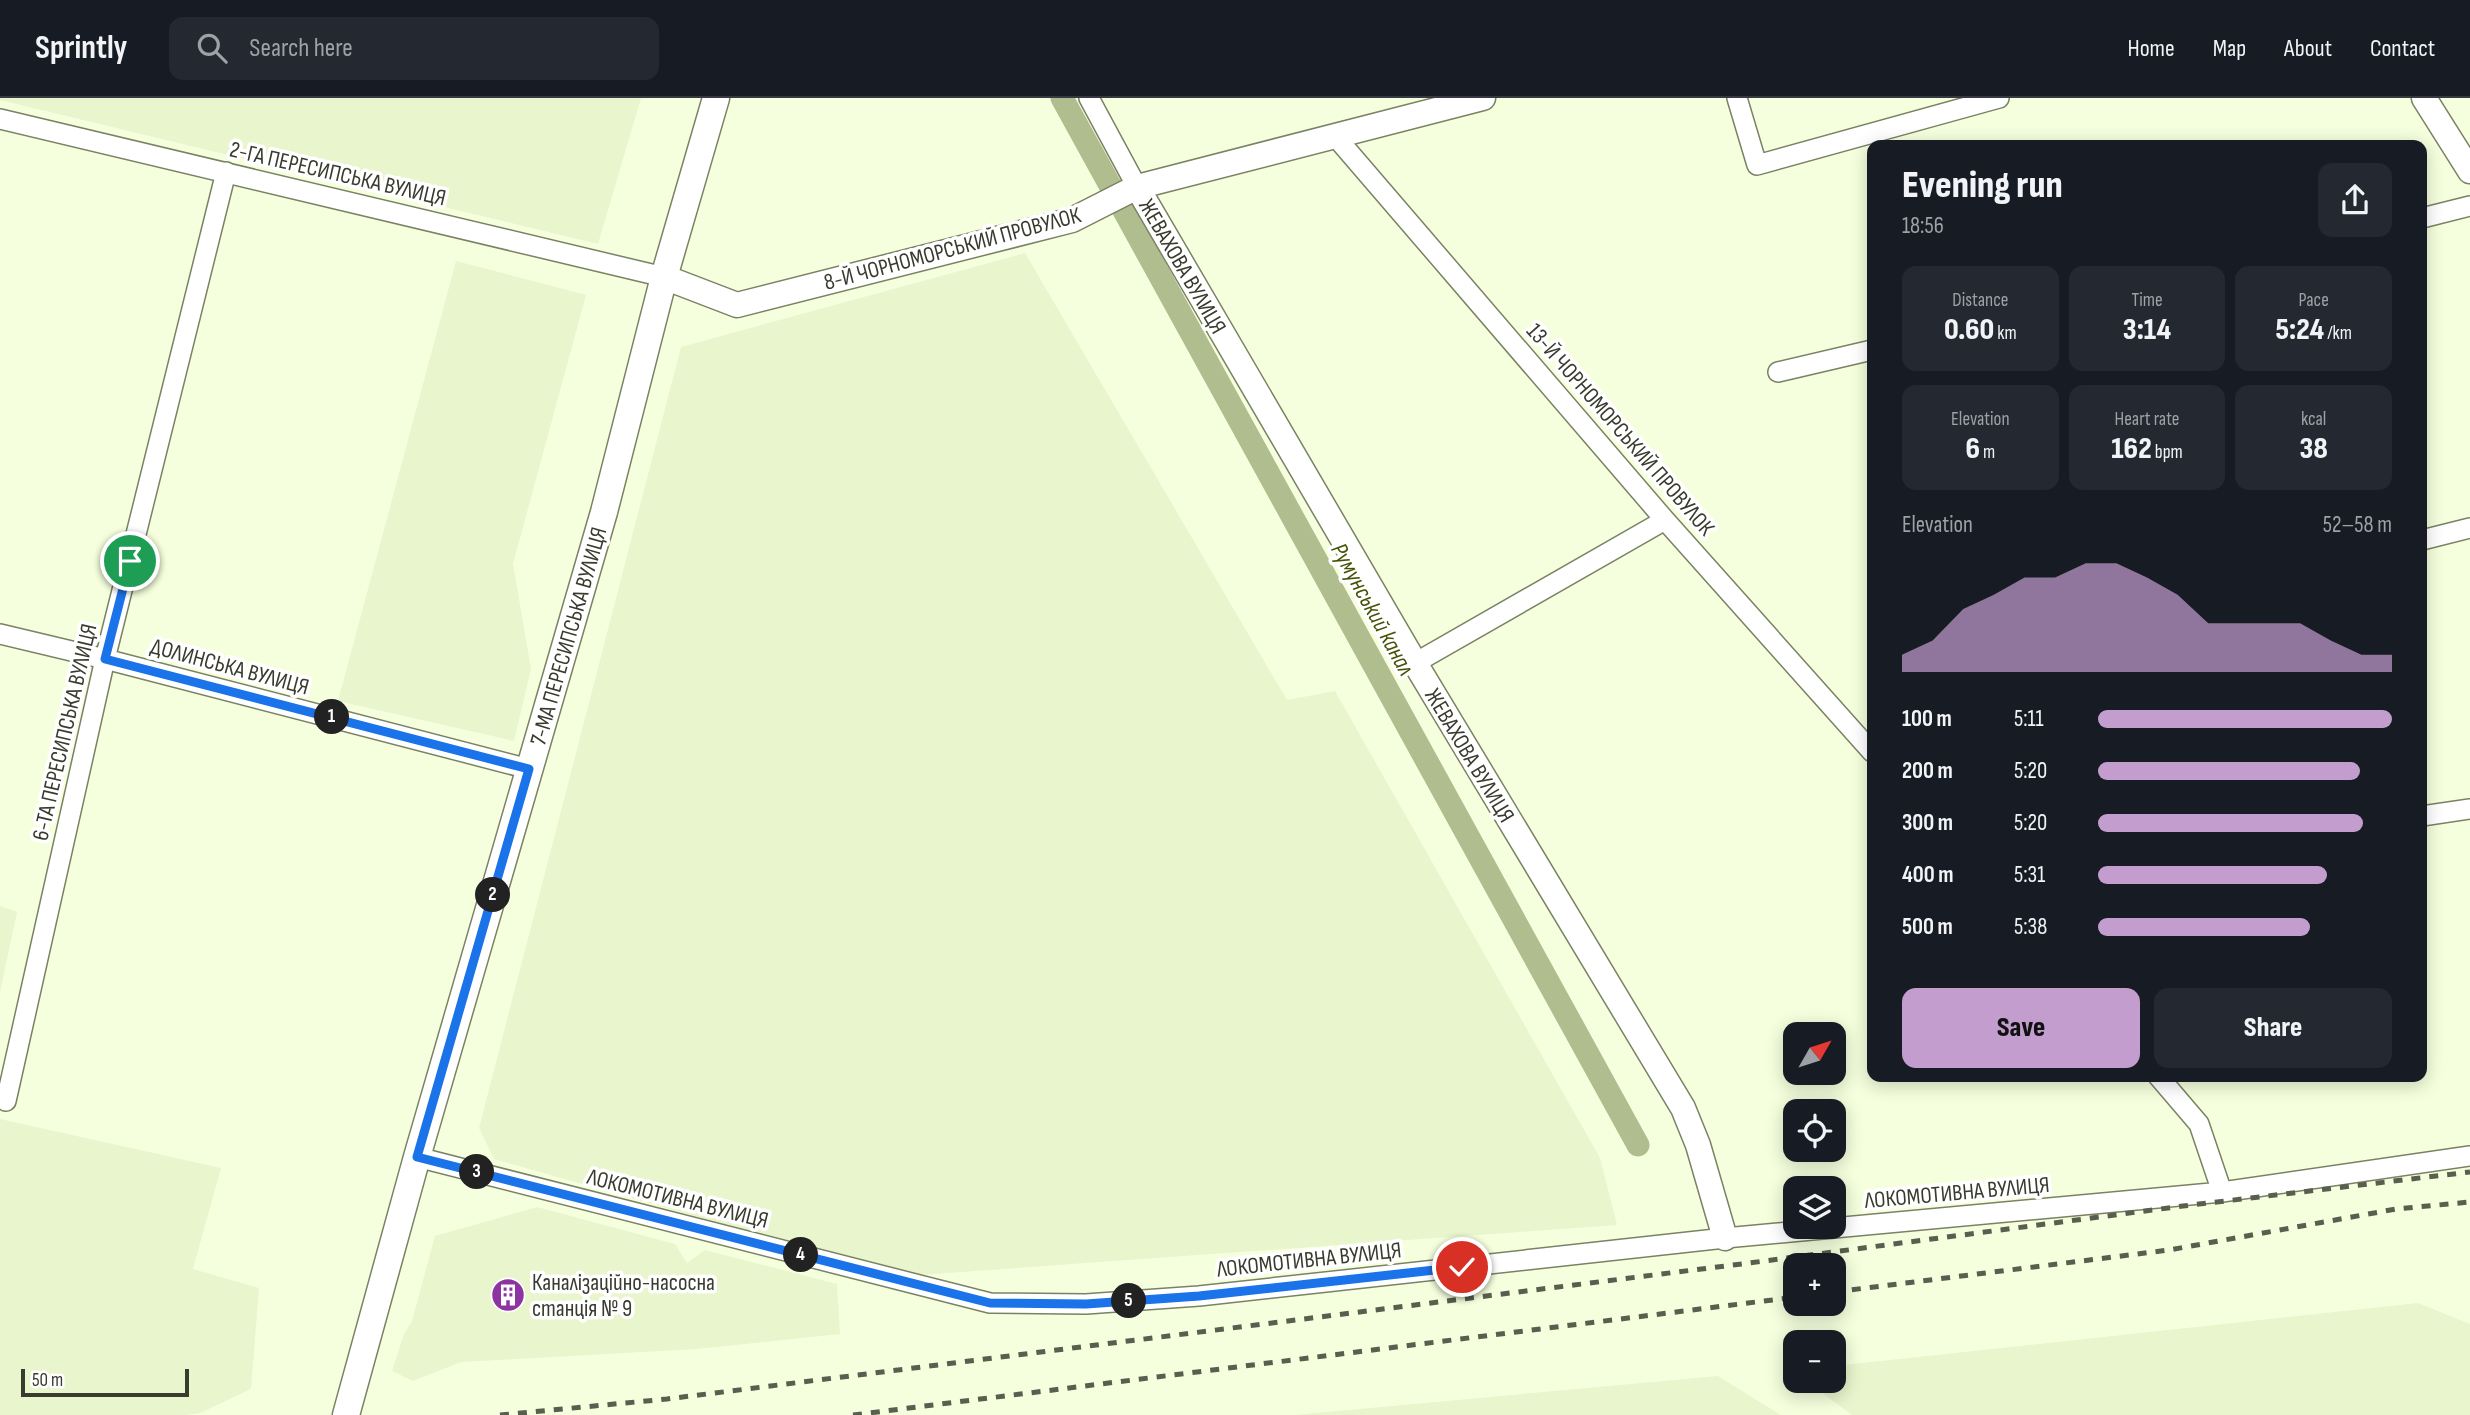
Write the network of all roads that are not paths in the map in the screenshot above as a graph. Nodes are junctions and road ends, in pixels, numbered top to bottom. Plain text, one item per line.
1 (716, 98) edge
2 (1089, 98) edge
3 (1483, 98) edge
4 (1737, 98) edge
5 (1999, 98) edge
6 (2424, 98) edge
7 (0, 119) edge
8 (1335, 136) junction
9 (2470, 171) edge
10 (226, 172) junction
11 (1137, 187) junction
12 (2470, 206) edge
13 (2427, 217) edge
14 (664, 277) junction
15 (1867, 350) edge
16 (1779, 372) dead end
17 (1665, 520) junction
18 (2470, 528) edge
19 (2427, 539) edge
20 (0, 634) edge
21 (105, 659) junction
22 (1415, 663) junction
23 (1867, 746) edge
24 (529, 769) junction
25 (2470, 809) edge
26 (2427, 815) edge
27 (2163, 1082) edge
28 (6, 1101) dead end
29 (2470, 1156) edge
30 (417, 1157) junction
31 (2222, 1192) junction
32 (1725, 1238) junction
33 (346, 1415) edge

1 - 14 main road, 7-МА ПЕРЕСИПСЬКА ВУЛИЦЯ
2 - 11 street, ЖЕВАХОВА ВУЛИЦЯ
3 - 8 street, 8-Й ЧОРНОМОРСЬКИЙ ПРОВУЛОК
4 - 5 street
6 - 9 street
7 - 10 street, 2-ГА ПЕРЕСИПСЬКА ВУЛИЦЯ
8 - 11 street, 8-Й ЧОРНОМОРСЬКИЙ ПРОВУЛОК
8 - 17 street, 13-Й ЧОРНОМОРСЬКИЙ ПРОВУЛОК
10 - 14 street, 2-ГА ПЕРЕСИПСЬКА ВУЛИЦЯ
10 - 21 street, 6-ТА ПЕРЕСИПСЬКА ВУЛИЦЯ
11 - 14 street, 8-Й ЧОРНОМОРСЬКИЙ ПРОВУЛОК
11 - 22 street, ЖЕВАХОВА ВУЛИЦЯ
12 - 13 street
14 - 24 main road, 7-МА ПЕРЕСИПСЬКА ВУЛИЦЯ
15 - 16 street
17 - 22 street
17 - 23 street, 13-Й ЧОРНОМОРСЬКИЙ ПРОВУЛОК
18 - 19 street
20 - 21 street, ДОЛИНСЬКА ВУЛИЦЯ
21 - 24 street, ДОЛИНСЬКА ВУЛИЦЯ
21 - 28 street, 6-ТА ПЕРЕСИПСЬКА ВУЛИЦЯ
22 - 32 street, ЖЕВАХОВА ВУЛИЦЯ
24 - 30 main road, 7-МА ПЕРЕСИПСЬКА ВУЛИЦЯ
25 - 26 street
27 - 31 street
29 - 31 street, ЛОКОМОТИВНА ВУЛИЦЯ
30 - 32 street, ЛОКОМОТИВНА ВУЛИЦЯ
30 - 33 main road, 7-МА ПЕРЕСИПСЬКА ВУЛИЦЯ
31 - 32 street, ЛОКОМОТИВНА ВУЛИЦЯ

